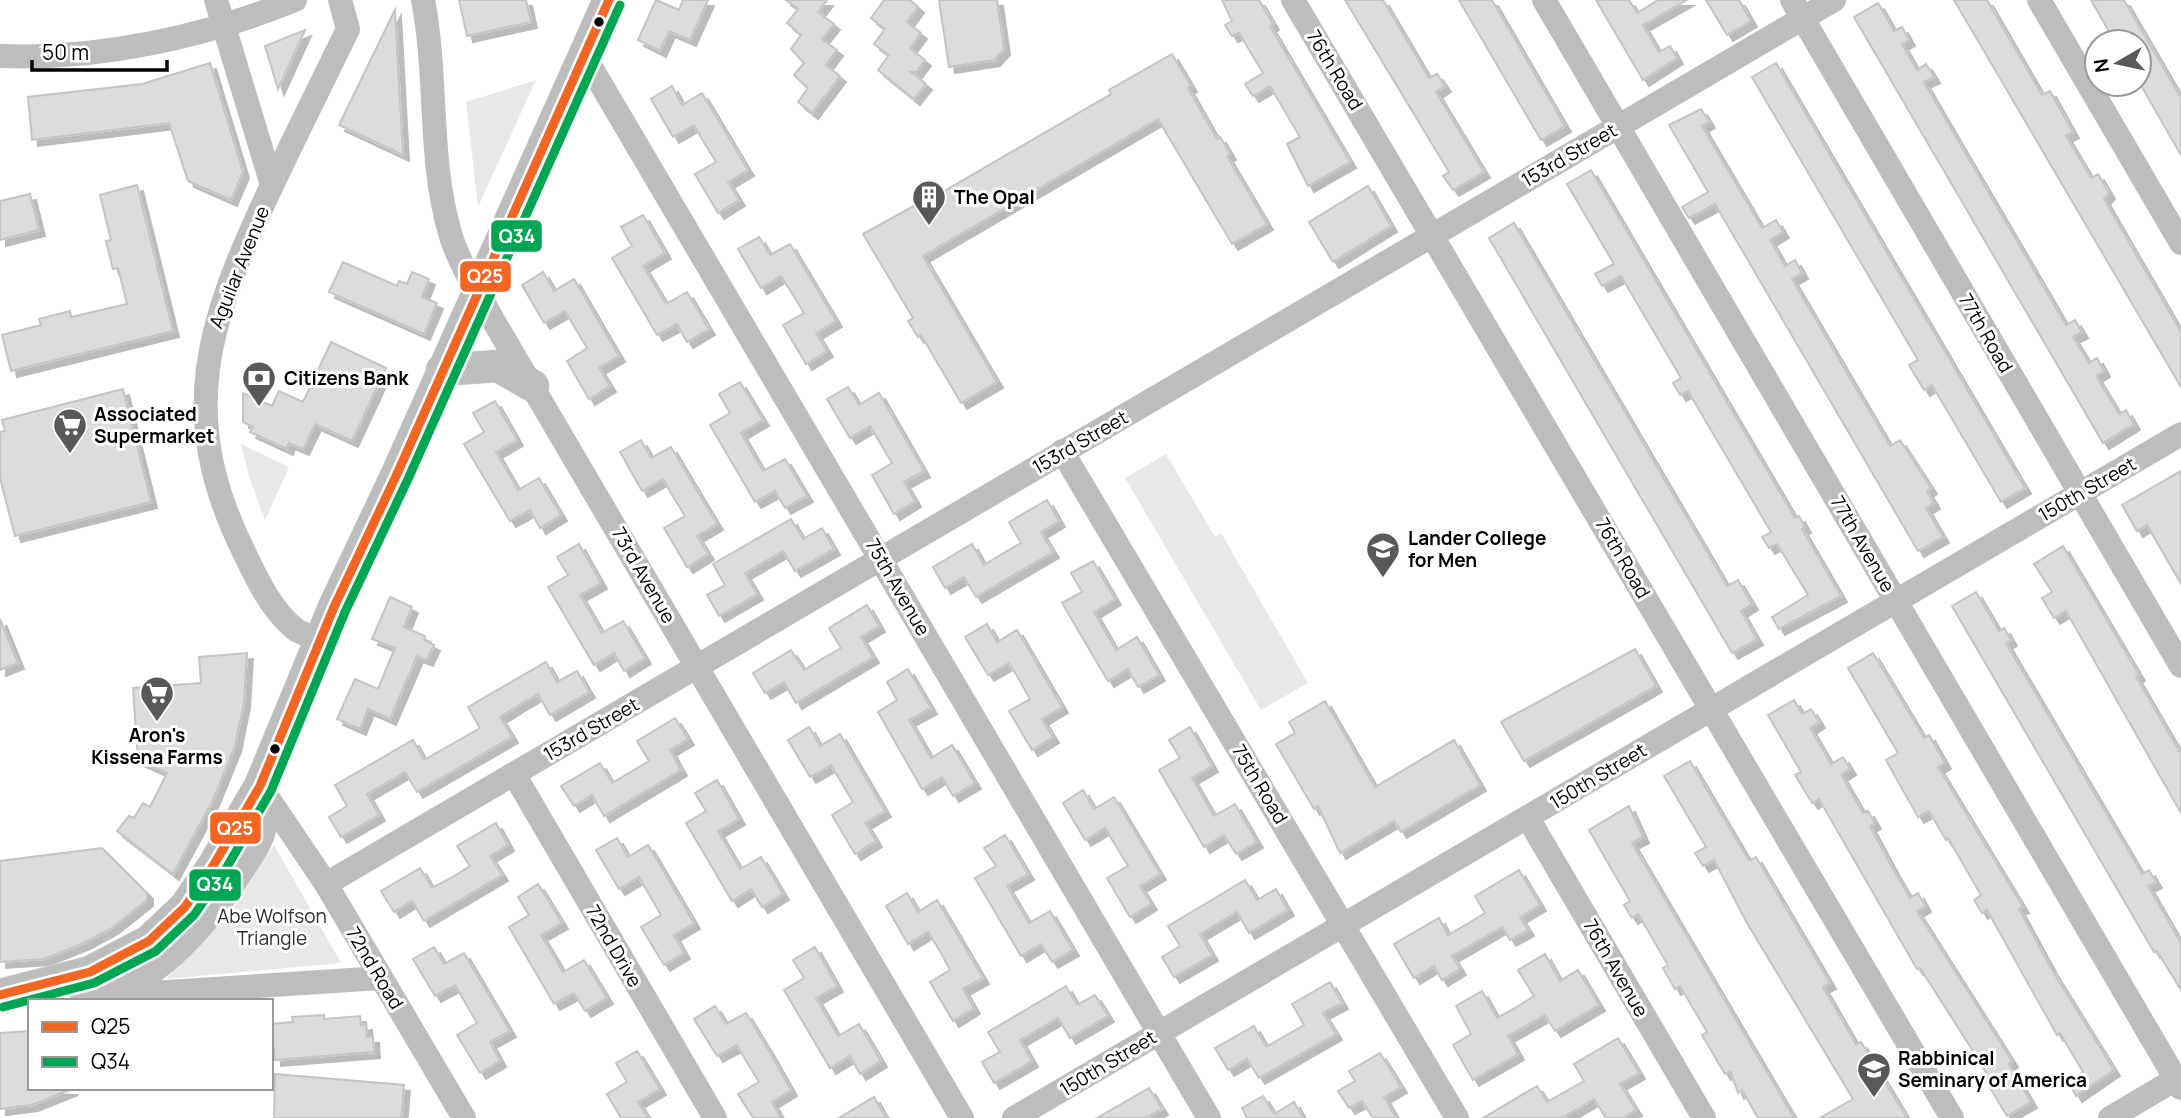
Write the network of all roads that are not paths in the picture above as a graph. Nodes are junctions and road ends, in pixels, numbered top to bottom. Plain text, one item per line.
1 (216, 0) edge
2 (295, 0) edge
3 (340, 0) edge
4 (423, 0) edge
5 (609, 0) edge
6 (1293, 0) edge
7 (1544, 0) edge
8 (1834, 0) edge
9 (2039, 0) edge
10 (1797, 9) edge
11 (223, 25) junction
12 (0, 56) edge
13 (585, 57) junction
14 (1618, 127) junction
15 (272, 185) junction
16 (1434, 235) junction
17 (2181, 243) edge
18 (478, 293) junction
19 (442, 370) junction
20 (533, 386) junction
21 (2181, 434) edge
22 (1062, 452) junction
23 (2080, 493) junction
24 (881, 559) junction
25 (1896, 601) junction
26 (320, 638) junction
27 (2181, 666) edge
28 (698, 667) junction
29 (1711, 709) junction
30 (514, 774) junction
31 (260, 786) junction
32 (1528, 818) junction
33 (326, 884) junction
34 (1344, 925) junction
35 (381, 978) junction
36 (0, 995) edge
37 (92, 999) edge
38 (0, 1011) edge
39 (28, 1011) edge
40 (1159, 1032) junction
41 (2179, 1081) edge
42 (464, 1118) edge
43 (715, 1118) edge
44 (962, 1118) edge
45 (1014, 1118) edge
46 (1209, 1118) edge
47 (1457, 1118) edge
48 (1704, 1118) edge
49 (1952, 1118) edge
50 (2110, 1118) edge

1 - 11 street
2 - 11 street
3 - 15 street, Aguilar Avenue
4 - 18 street, 73rd Avenue
5 - 13 main road
6 - 16 street, 76th Road
7 - 14 street, 77th Avenue
8 - 10 street, 153rd Street
9 - 17 street
10 - 14 street, 153rd Street
10 - 23 street, 77th Road
11 - 12 street
11 - 15 street
13 - 18 main road
13 - 24 street, 75th Avenue
14 - 16 street, 153rd Street
14 - 25 street, 77th Avenue
15 - 26 street, Aguilar Avenue
16 - 22 street, 153rd Street
16 - 29 street, 76th Road
18 - 19 main road
18 - 20 street, 73rd Avenue
19 - 20 main road
19 - 26 main road
20 - 28 street, 73rd Avenue
21 - 23 street, 150th Street
22 - 24 street, 153rd Street
22 - 34 street, 75th Road
23 - 25 street, 150th Street
23 - 27 street, 77th Road
24 - 28 street, 153rd Street
24 - 40 street, 75th Avenue
25 - 29 street, 150th Street
25 - 41 street, 77th Avenue
26 - 31 main road
28 - 30 street, 153rd Street
28 - 44 street, 73rd Avenue
29 - 32 street, 150th Street
29 - 49 street, 76th Road
30 - 33 street, 153rd Street
30 - 43 street, 72nd Drive
31 - 33 street, 72nd Road
31 - 36 main road
31 - 37 main road
32 - 34 street, 150th Street
32 - 48 street, 76th Avenue
33 - 35 street, 72nd Road
34 - 40 street, 150th Street
34 - 47 street, 75th Road
35 - 37 street
35 - 42 street, 72nd Road
38 - 39 main road
40 - 45 street, 150th Street
40 - 46 street, 75th Avenue
41 - 50 street

